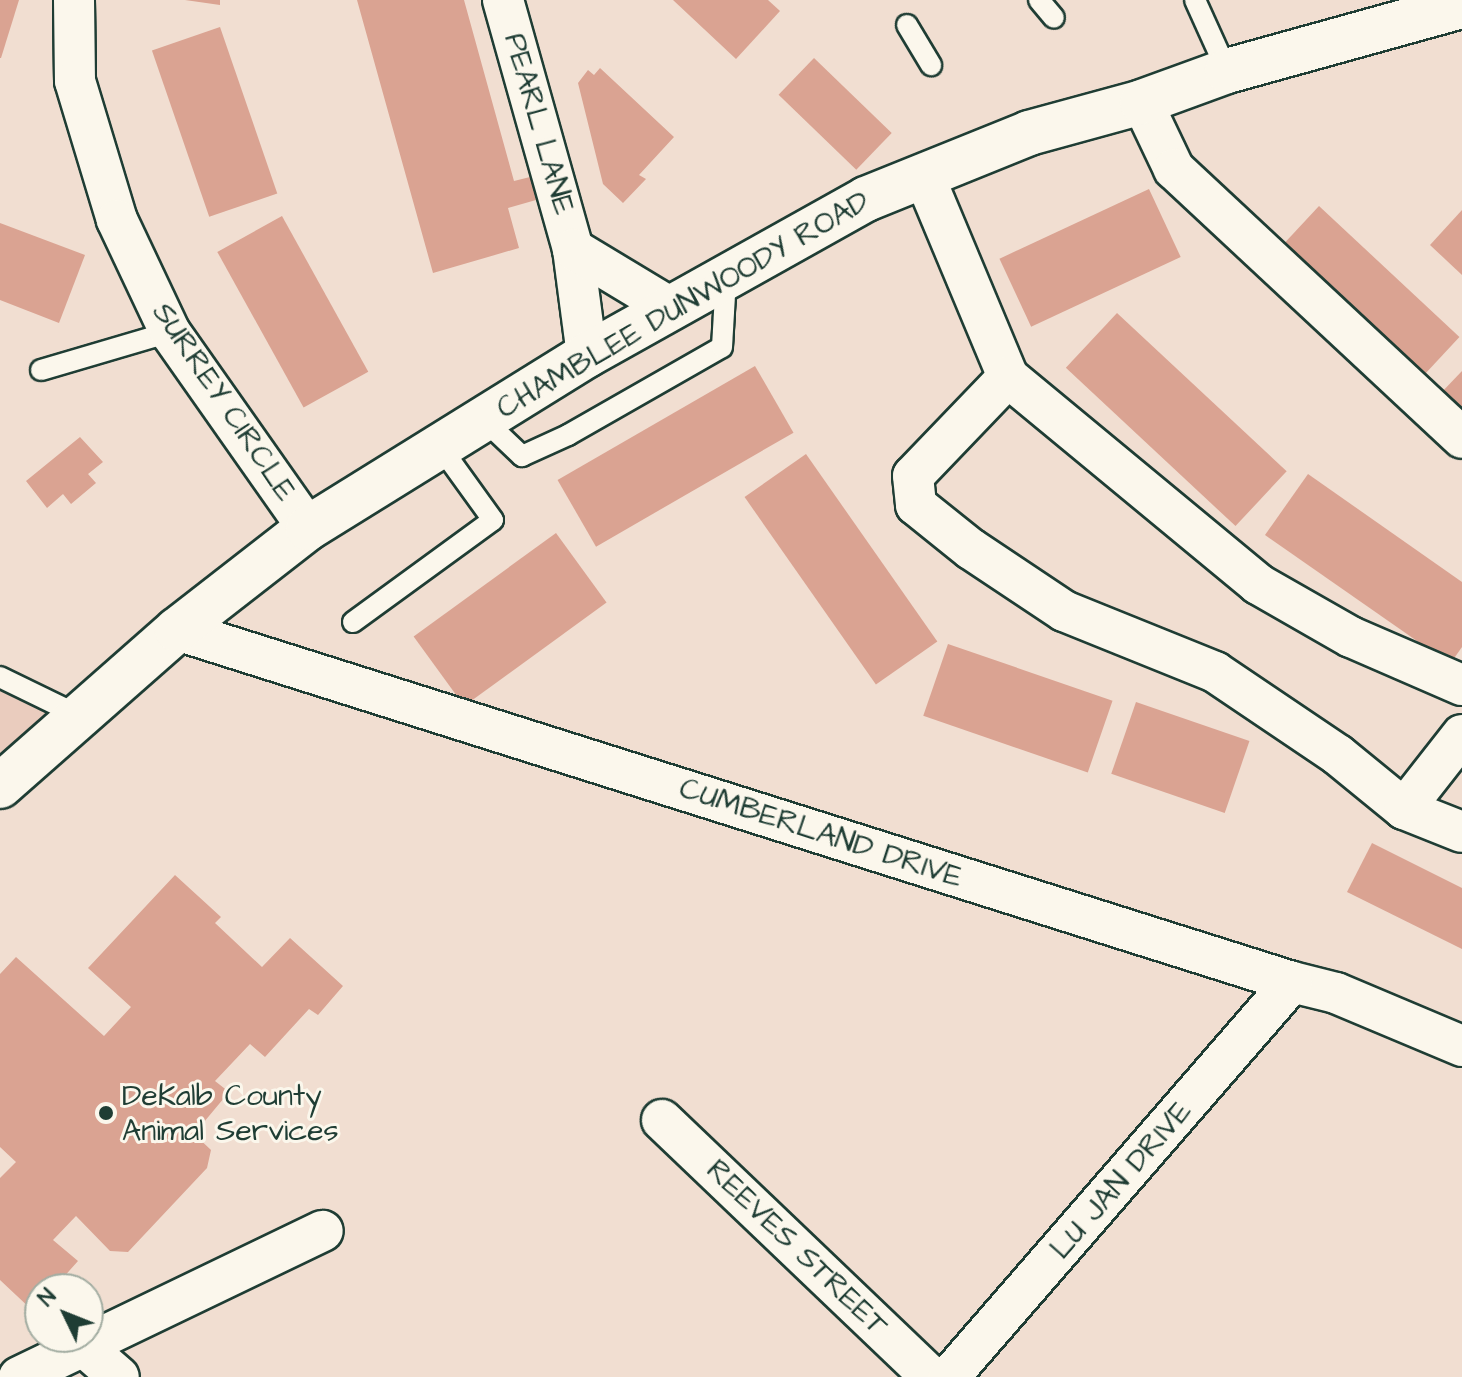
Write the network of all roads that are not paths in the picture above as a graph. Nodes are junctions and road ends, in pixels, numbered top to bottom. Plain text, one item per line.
1 (74, 0) edge
2 (503, 0) edge
3 (1039, 0) edge
4 (1195, 0) edge
5 (1460, 14) edge
6 (1054, 18) dead end
7 (907, 25) dead end
8 (931, 65) dead end
9 (1227, 71) junction
10 (1142, 102) junction
11 (924, 176) junction
12 (573, 249) junction
13 (727, 274) junction
14 (669, 307) junction
15 (170, 332) junction
16 (587, 355) junction
17 (41, 370) dead end
18 (1001, 383) junction
19 (483, 419) junction
20 (1462, 438) edge
21 (439, 445) junction
22 (308, 528) junction
23 (353, 622) dead end
24 (177, 630) junction
25 (0, 677) edge
26 (1462, 685) edge
27 (78, 715) junction
28 (1462, 735) edge
29 (0, 786) edge
30 (1404, 809) junction
31 (1462, 832) edge
32 (1292, 982) junction
33 (1462, 1046) edge
34 (662, 1120) dead end
35 (323, 1231) dead end
36 (104, 1333) edge
37 (64, 1353) edge
38 (91, 1353) edge
39 (19, 1377) edge
40 (119, 1377) edge
41 (931, 1377) edge
42 (949, 1377) edge

1 - 15 street, SURREY CIRCLE
2 - 12 street, PEARL LANE
3 - 6 lane
4 - 9 lane
5 - 9 street, CHAMBLEE DUNWOODY ROAD
7 - 8 lane
9 - 10 street, CHAMBLEE DUNWOODY ROAD
10 - 11 street, CHAMBLEE DUNWOODY ROAD
10 - 20 street
11 - 13 street, CHAMBLEE DUNWOODY ROAD
11 - 18 street
12 - 14 street, PEARL LANE
12 - 16 street, PEARL LANE
13 - 14 street, CHAMBLEE DUNWOODY ROAD
13 - 19 lane
14 - 16 street, CHAMBLEE DUNWOODY ROAD
15 - 17 lane
15 - 22 street, SURREY CIRCLE
16 - 19 street, CHAMBLEE DUNWOODY ROAD
18 - 26 street
18 - 30 street
19 - 21 street, CHAMBLEE DUNWOODY ROAD
21 - 22 street, CHAMBLEE DUNWOODY ROAD
21 - 23 lane
22 - 24 street, CHAMBLEE DUNWOODY ROAD
24 - 27 street, CHAMBLEE DUNWOODY ROAD
24 - 32 street, CUMBERLAND DRIVE
25 - 27 lane
27 - 29 street, CHAMBLEE DUNWOODY ROAD
28 - 30 street
30 - 31 street
32 - 33 street, CUMBERLAND DRIVE
32 - 42 street, LU JAN DRIVE
34 - 41 street, REEVES STREET
35 - 36 street
37 - 39 street
38 - 40 street

